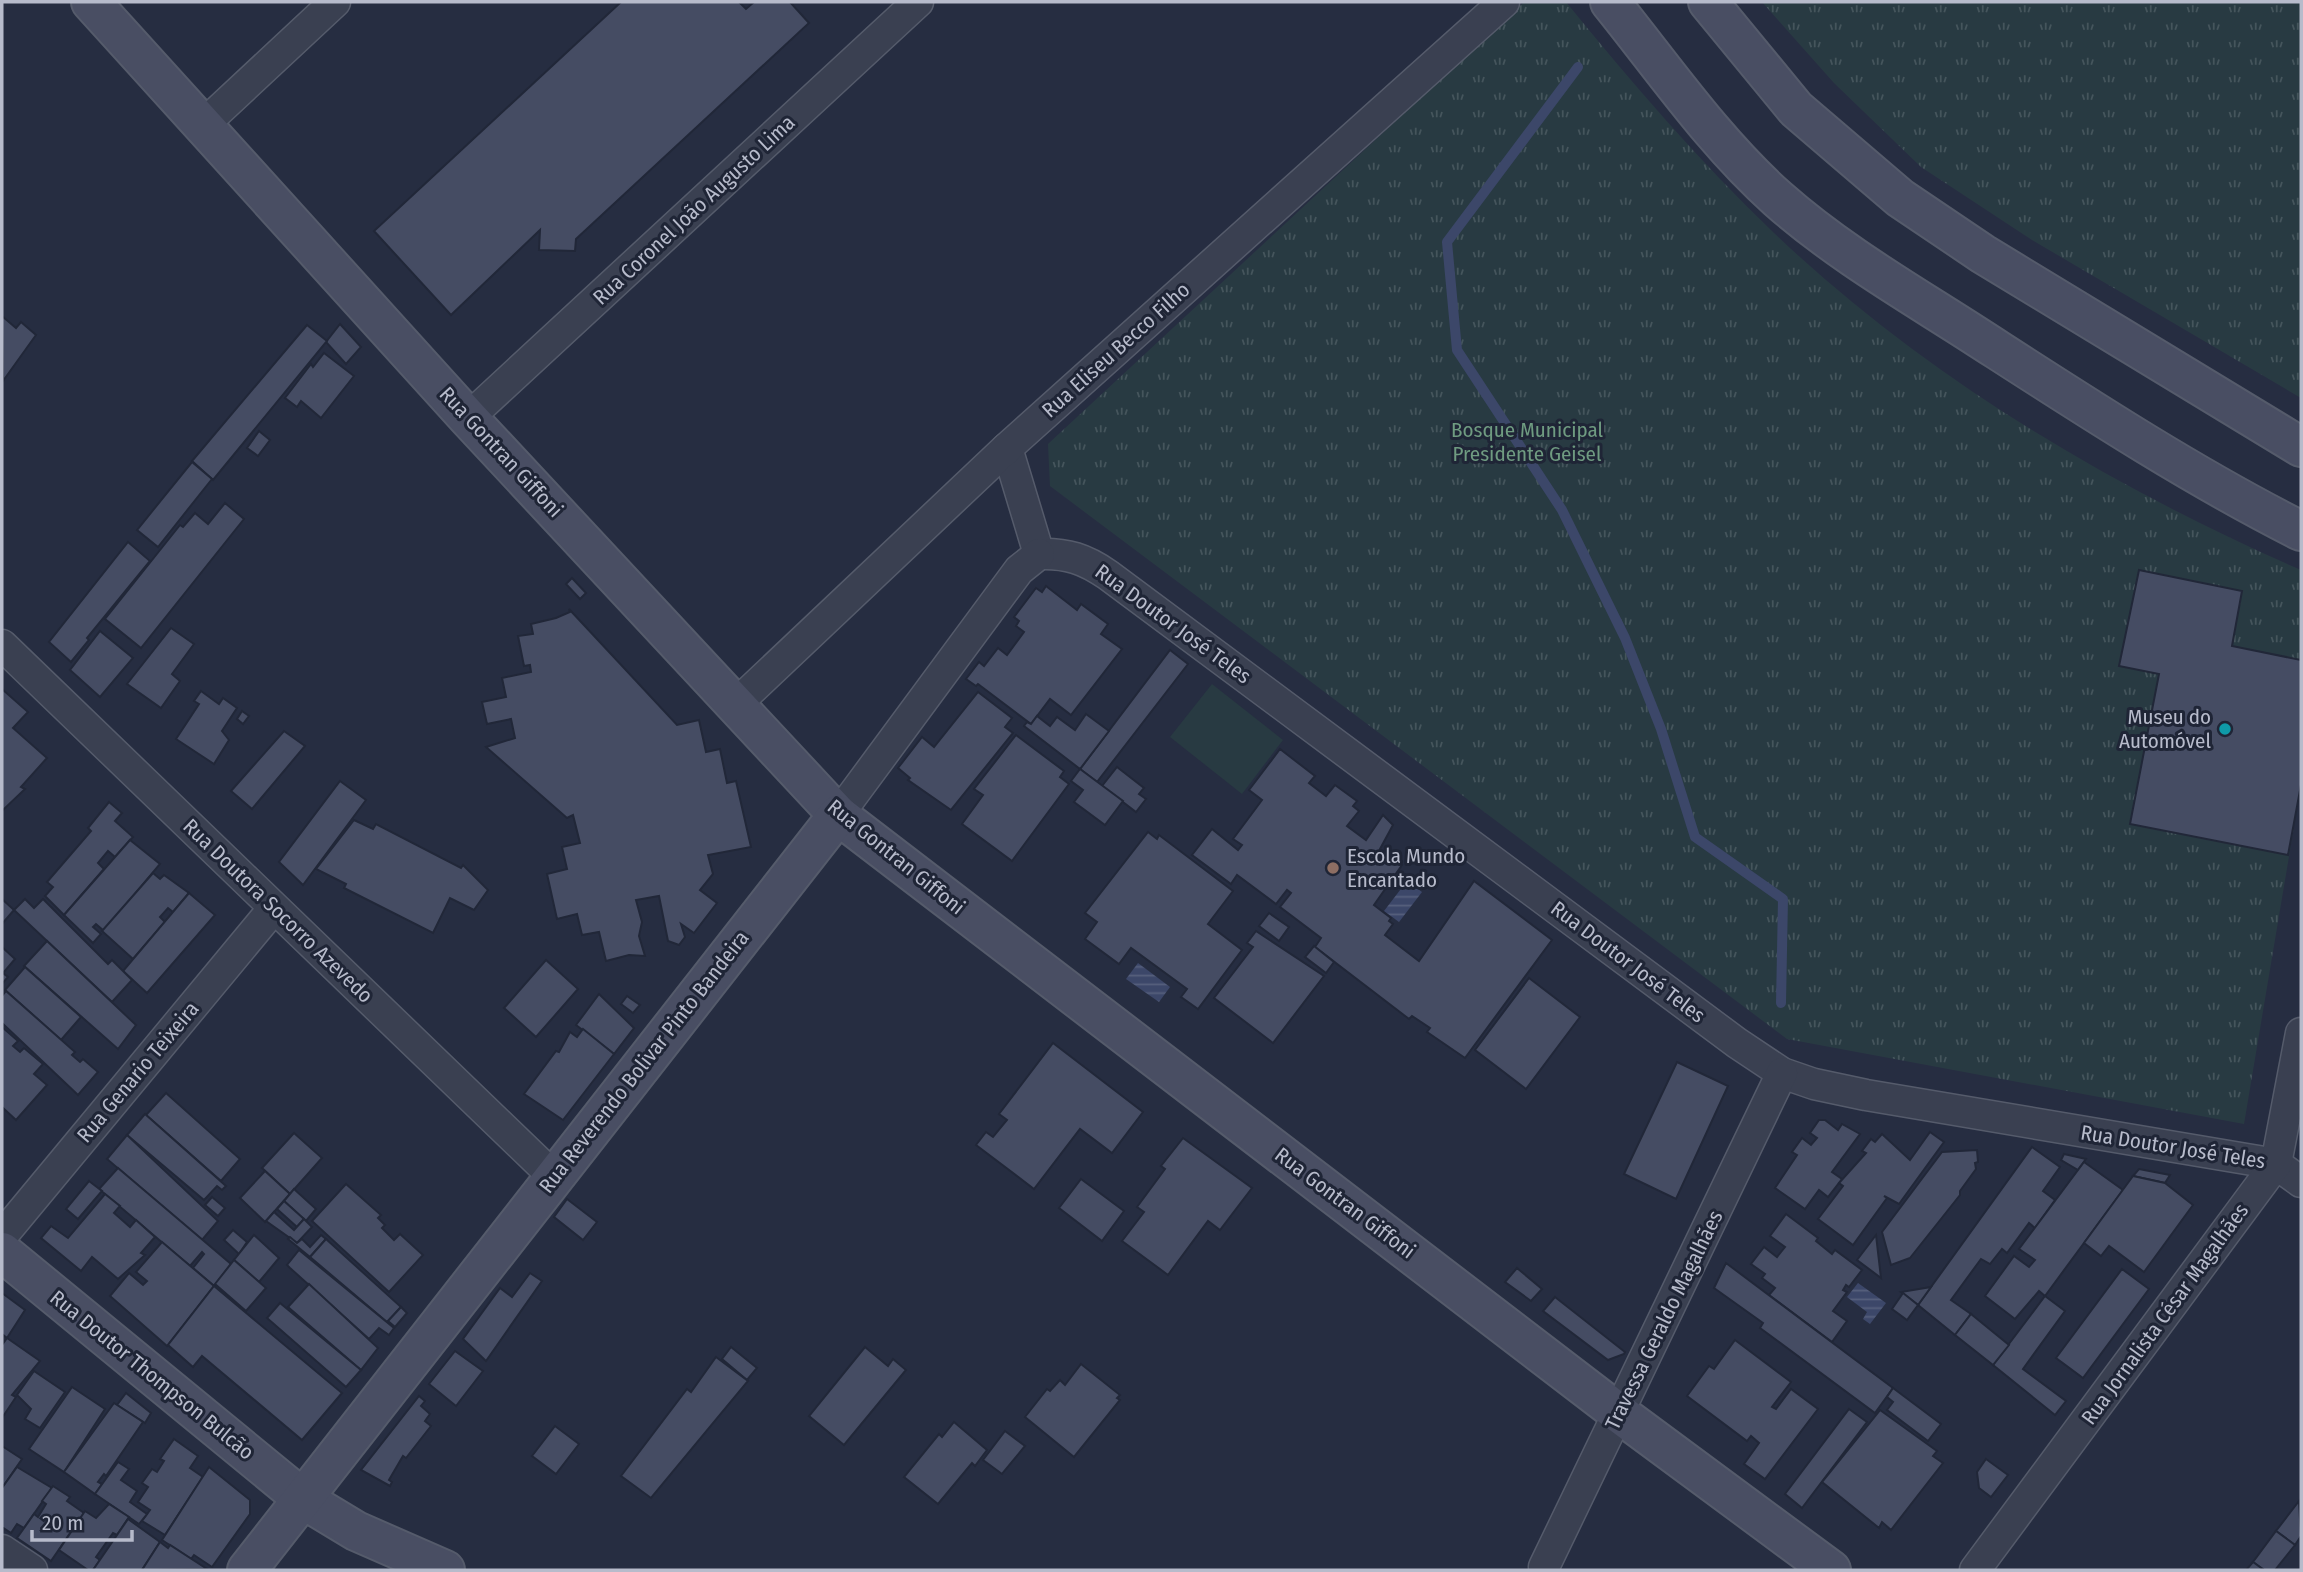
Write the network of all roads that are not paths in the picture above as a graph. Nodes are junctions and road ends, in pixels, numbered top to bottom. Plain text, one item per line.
1 (91, 2) edge
2 (335, 2) edge
3 (918, 2) edge
4 (1504, 2) edge
5 (1611, 2) edge
6 (1708, 2) edge
7 (202, 126) junction
8 (468, 418) junction
9 (2301, 447) edge
10 (1007, 448) junction
11 (2301, 531) edge
12 (1039, 554) junction
13 (2, 645) edge
14 (734, 706) junction
15 (838, 815) junction
16 (274, 908) junction
17 (2301, 1033) edge
18 (1782, 1073) junction
19 (2276, 1164) junction
20 (554, 1177) junction
21 (2301, 1182) edge
22 (2, 1236) edge
23 (2, 1252) edge
24 (1620, 1414) junction
25 (303, 1499) junction
26 (2, 1550) edge
27 (1544, 1567) dead end
28 (32, 1570) edge
29 (247, 1570) edge
30 (445, 1570) edge
31 (1831, 1570) edge
32 (1975, 1570) edge

1 - 7 street, Rua Gontran Giffoni
2 - 7 street
3 - 8 street, Rua Coronel João Augusto Lima
4 - 10 street, Rua Eliseu Becco Filho
5 - 11 street
6 - 9 street
7 - 8 street, Rua Gontran Giffoni
8 - 14 street, Rua Gontran Giffoni
10 - 12 street
10 - 14 street, Rua Eliseu Becco Filho
12 - 15 street, Rua Reverendo Bolivar Pinto Bandeira
12 - 18 street, Rua Doutor José Teles
13 - 16 street, Rua Doutora Socorro Azevedo
14 - 15 street, Rua Gontran Giffoni
15 - 20 street, Rua Reverendo Bolivar Pinto Bandeira
15 - 24 street, Rua Gontran Giffoni
16 - 20 street, Rua Doutora Socorro Azevedo
16 - 22 street, Rua Genario Teixeira
17 - 19 street, Rua Jornalista César Magalhães
18 - 19 street, Rua Doutor José Teles
18 - 24 street, Travessa Geraldo Magalhães
19 - 21 street, Rua Doutor José Teles
19 - 32 street, Rua Jornalista César Magalhães
20 - 25 street, Rua Reverendo Bolivar Pinto Bandeira
23 - 25 street, Rua Doutor Thompson Bulcão
24 - 27 street, Travessa Geraldo Magalhães
24 - 31 street, Rua Gontran Giffoni
25 - 29 street, Rua Reverendo Bolivar Pinto Bandeira
25 - 30 street, Rua Doutor Thompson Bulcão
26 - 28 street

